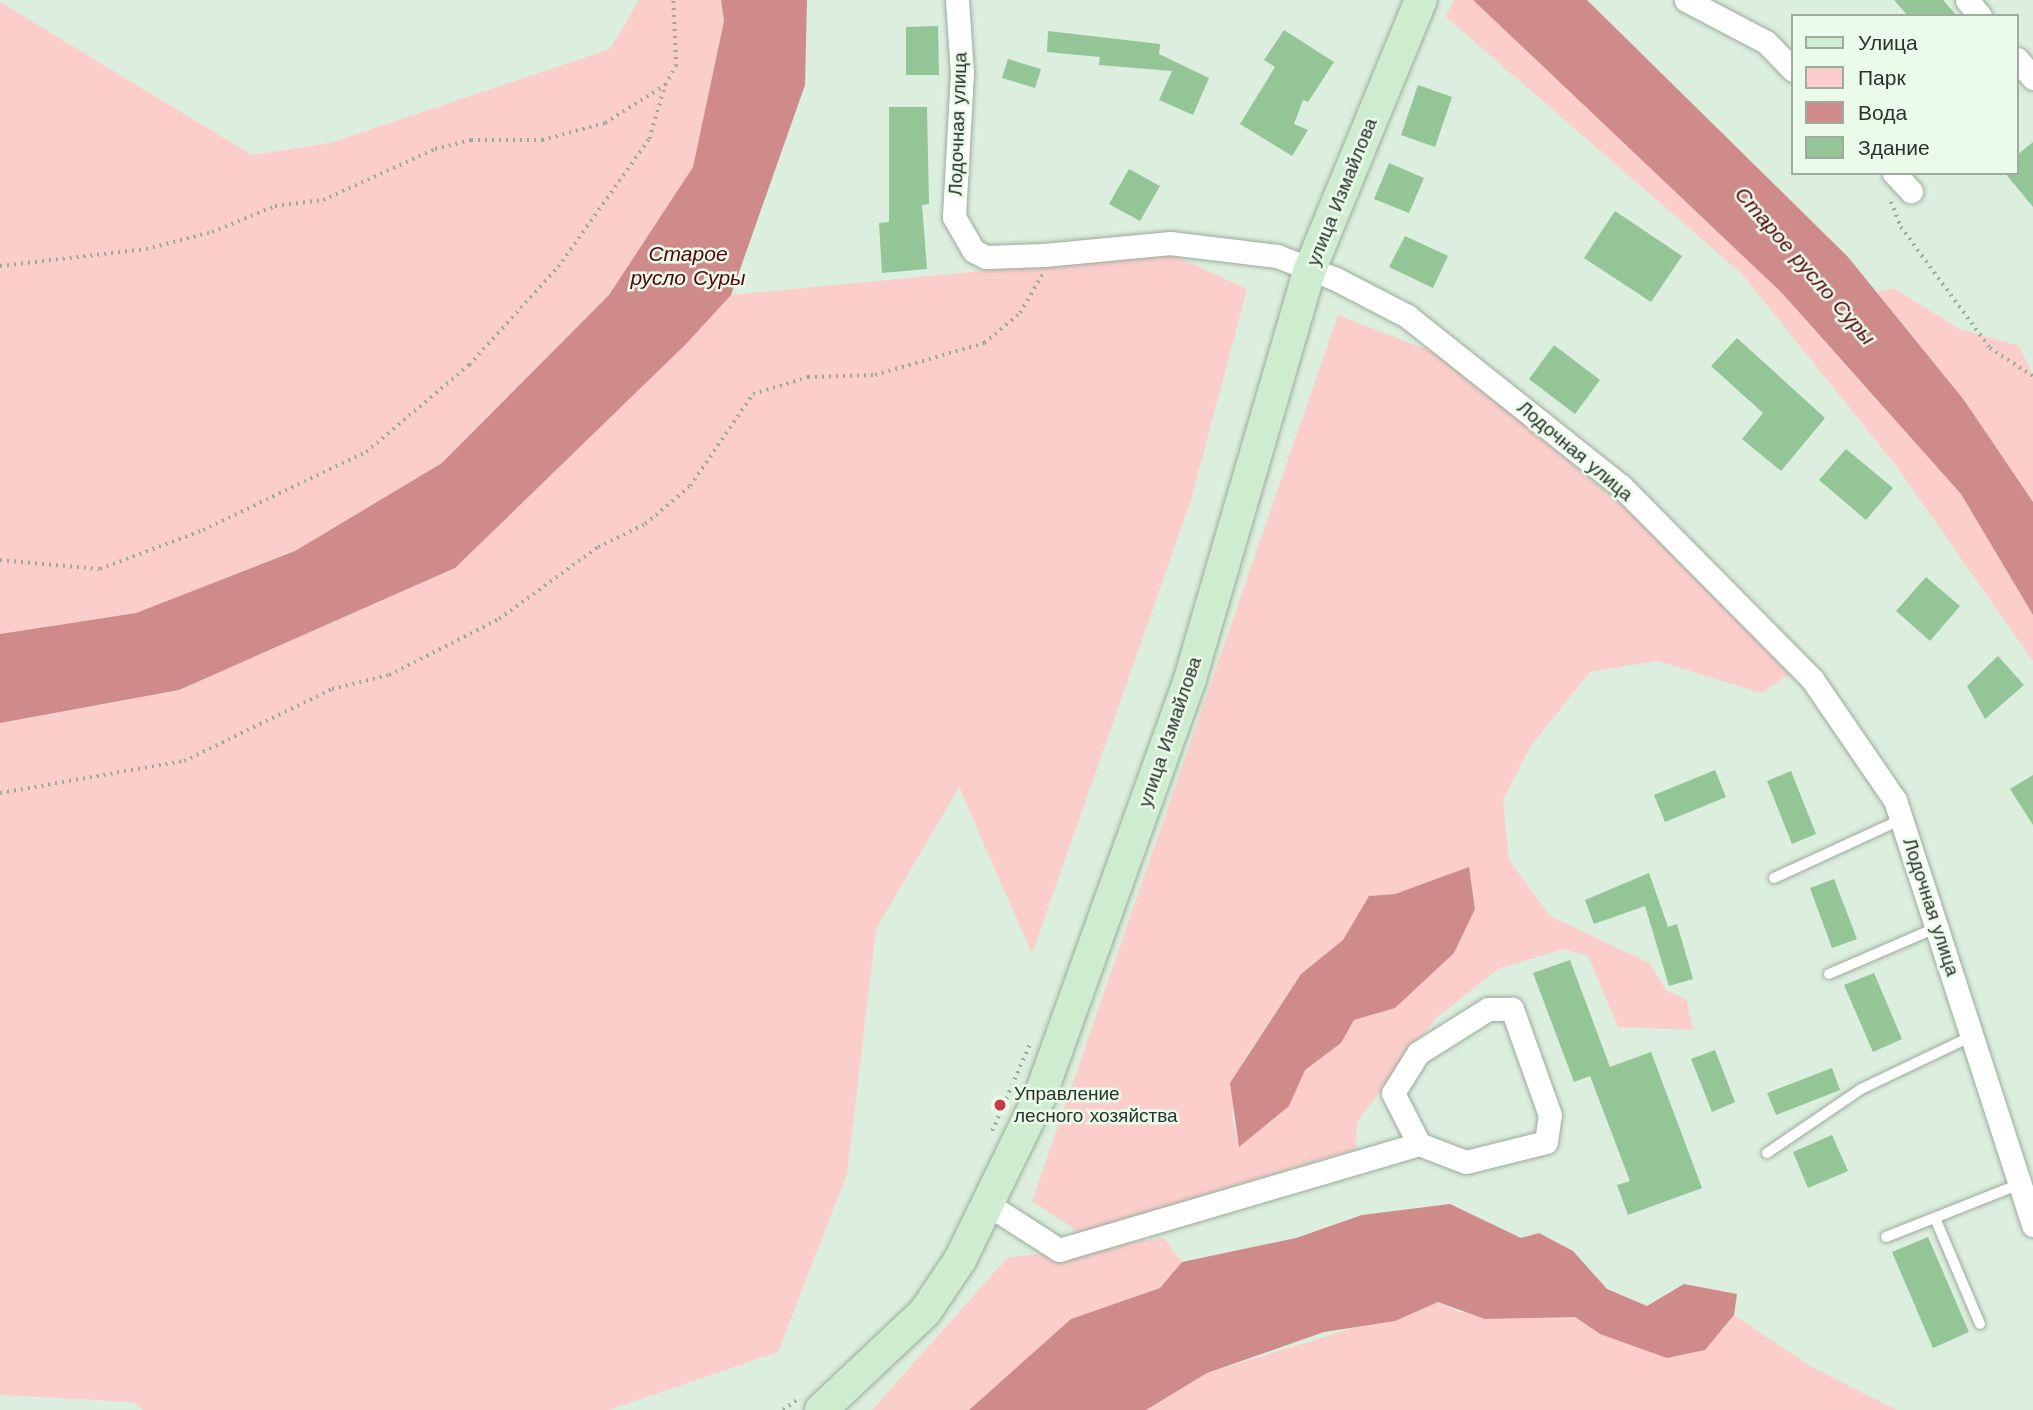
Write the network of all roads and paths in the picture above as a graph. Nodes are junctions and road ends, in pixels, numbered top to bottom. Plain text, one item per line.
1 (673, 0) edge
2 (957, 0) edge
3 (1421, 0) edge
4 (1686, 0) edge
5 (1967, 0) edge
6 (1978, 14) edge
7 (2019, 62) edge
8 (1792, 69) edge
9 (2033, 78) edge
10 (665, 85) junction
11 (1890, 181) edge
12 (1911, 191) dead end
13 (1044, 255) junction
14 (0, 266) edge
15 (1310, 269) junction
16 (2033, 376) edge
17 (0, 560) edge
18 (0, 793) edge
19 (1902, 819) junction
20 (1774, 878) dead end
21 (1938, 928) junction
22 (1829, 974) dead end
23 (1974, 1035) junction
24 (1036, 1040) dead end
25 (989, 1143) dead end
26 (1419, 1144) junction
27 (1767, 1153) dead end
28 (2020, 1184) junction
29 (989, 1205) junction
30 (1935, 1218) junction
31 (2033, 1225) edge
32 (1886, 1237) dead end
33 (1980, 1324) dead end
34 (813, 1402) edge
35 (783, 1410) edge

1 - 10 path
2 - 13 street, Лодочная улица
3 - 15 main road, улица Измайлова
4 - 8 street
5 - 6 street
7 - 9 street
10 - 14 path
10 - 17 path
11 - 12 street
11 - 16 path
13 - 15 street, Лодочная улица
13 - 18 path
15 - 19 street, Лодочная улица
15 - 29 main road, улица Измайлова
19 - 20 lane
19 - 21 street, Лодочная улица
21 - 22 lane
21 - 23 street, Лодочная улица
23 - 27 lane
23 - 28 street, Лодочная улица
24 - 25 path
26 - 26 street
26 - 29 street
28 - 30 lane
28 - 31 street, Лодочная улица
29 - 34 main road, улица Измайлова
30 - 32 lane
30 - 33 lane
34 - 35 path

